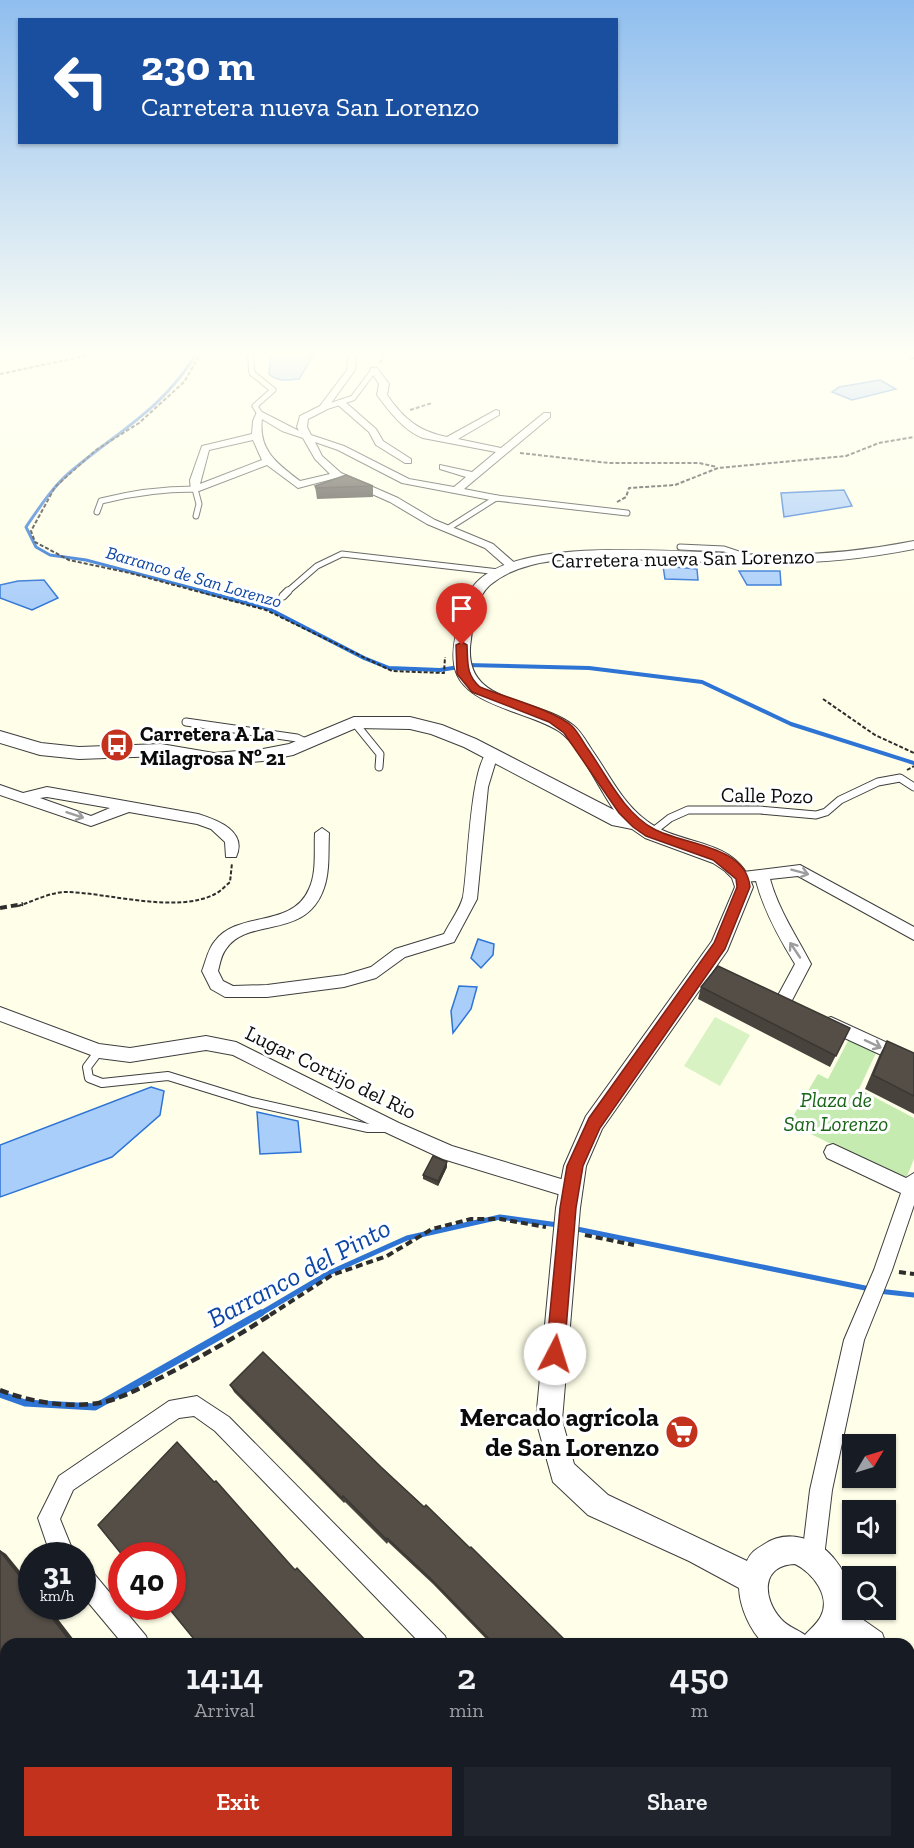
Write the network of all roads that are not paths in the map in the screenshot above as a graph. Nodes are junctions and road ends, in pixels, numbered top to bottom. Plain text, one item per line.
1 (252, 437) edge
2 (257, 437) edge
3 (307, 437) joint
4 (376, 437) edge
5 (435, 437) edge
6 (454, 437) edge
7 (520, 437) edge
8 (449, 440) junction
9 (503, 451) junction
10 (268, 461) junction
11 (408, 461) dead end
12 (444, 467) dead end
13 (337, 475) junction
14 (475, 476) junction
15 (195, 489) junction
16 (456, 490) junction
17 (496, 498) junction
18 (98, 512) dead end
19 (627, 513) dead end
20 (196, 516) dead end
21 (447, 529) junction
22 (914, 545) edge
23 (680, 547) dead end
24 (753, 559) junction
25 (506, 570) junction
26 (283, 596) dead end
27 (186, 722) dead end
28 (354, 722) junction
29 (2, 740) edge
30 (307, 743) junction
31 (491, 754) junction
32 (380, 767) dead end
33 (914, 787) edge
34 (0, 790) edge
35 (22, 798) junction
36 (127, 807) junction
37 (644, 828) junction
38 (322, 833) dead end
39 (231, 853) road end
40 (752, 876) junction
41 (914, 934) edge
42 (764, 992) edge
43 (0, 1014) edge
44 (813, 1015) edge
45 (99, 1051) junction
46 (914, 1063) edge
47 (393, 1128) junction
48 (833, 1152) dead end
49 (913, 1185) edge
50 (571, 1190) junction
51 (57, 1542) edge
52 (813, 1557) junction
53 (754, 1580) junction
54 (96, 1594) edge
55 (838, 1620) junction
56 (133, 1638) edge
57 (431, 1638) edge
58 (777, 1638) edge
59 (826, 1638) edge
60 (863, 1638) edge

1 - 15 street
2 - 10 street
3 - 13 street
3 - 16 street
4 - 11 street
5 - 8 street
6 - 8 street
7 - 9 street
8 - 9 street
9 - 14 street
10 - 13 street
10 - 15 street
12 - 14 street
13 - 21 street
14 - 16 street
15 - 18 lane
15 - 20 lane
16 - 17 street
17 - 19 lane
17 - 21 lane
21 - 25 street
22 - 24 street, Carretera nueva San Lorenzo
23 - 24 lane
24 - 25 street, Carretera nueva San Lorenzo
25 - 26 lane
25 - 37 street, Carretera nueva San Lorenzo
27 - 30 lane
28 - 30 street
28 - 31 street
28 - 32 lane
29 - 30 street
31 - 37 street
31 - 38 street
33 - 37 lane, Calle Pozo
34 - 35 street
35 - 36 street
35 -> 36 street
36 - 39 street
37 - 40 street, Carretera nueva San Lorenzo
40 -> 41 street
42 -> 40 street
40 - 50 street
43 - 45 street, Lugar Cortijo del Rio
44 -> 46 street
45 - 47 street, Lugar Cortijo del Rio
45 - 47 lane
47 - 50 street, Lugar Cortijo del Rio
48 - 49 street
49 - 52 street
50 - 53 street
51 - 57 street
52 - 53 street
52 - 55 street
53 - 58 street
54 - 56 street
55 - 59 street
55 - 60 street

